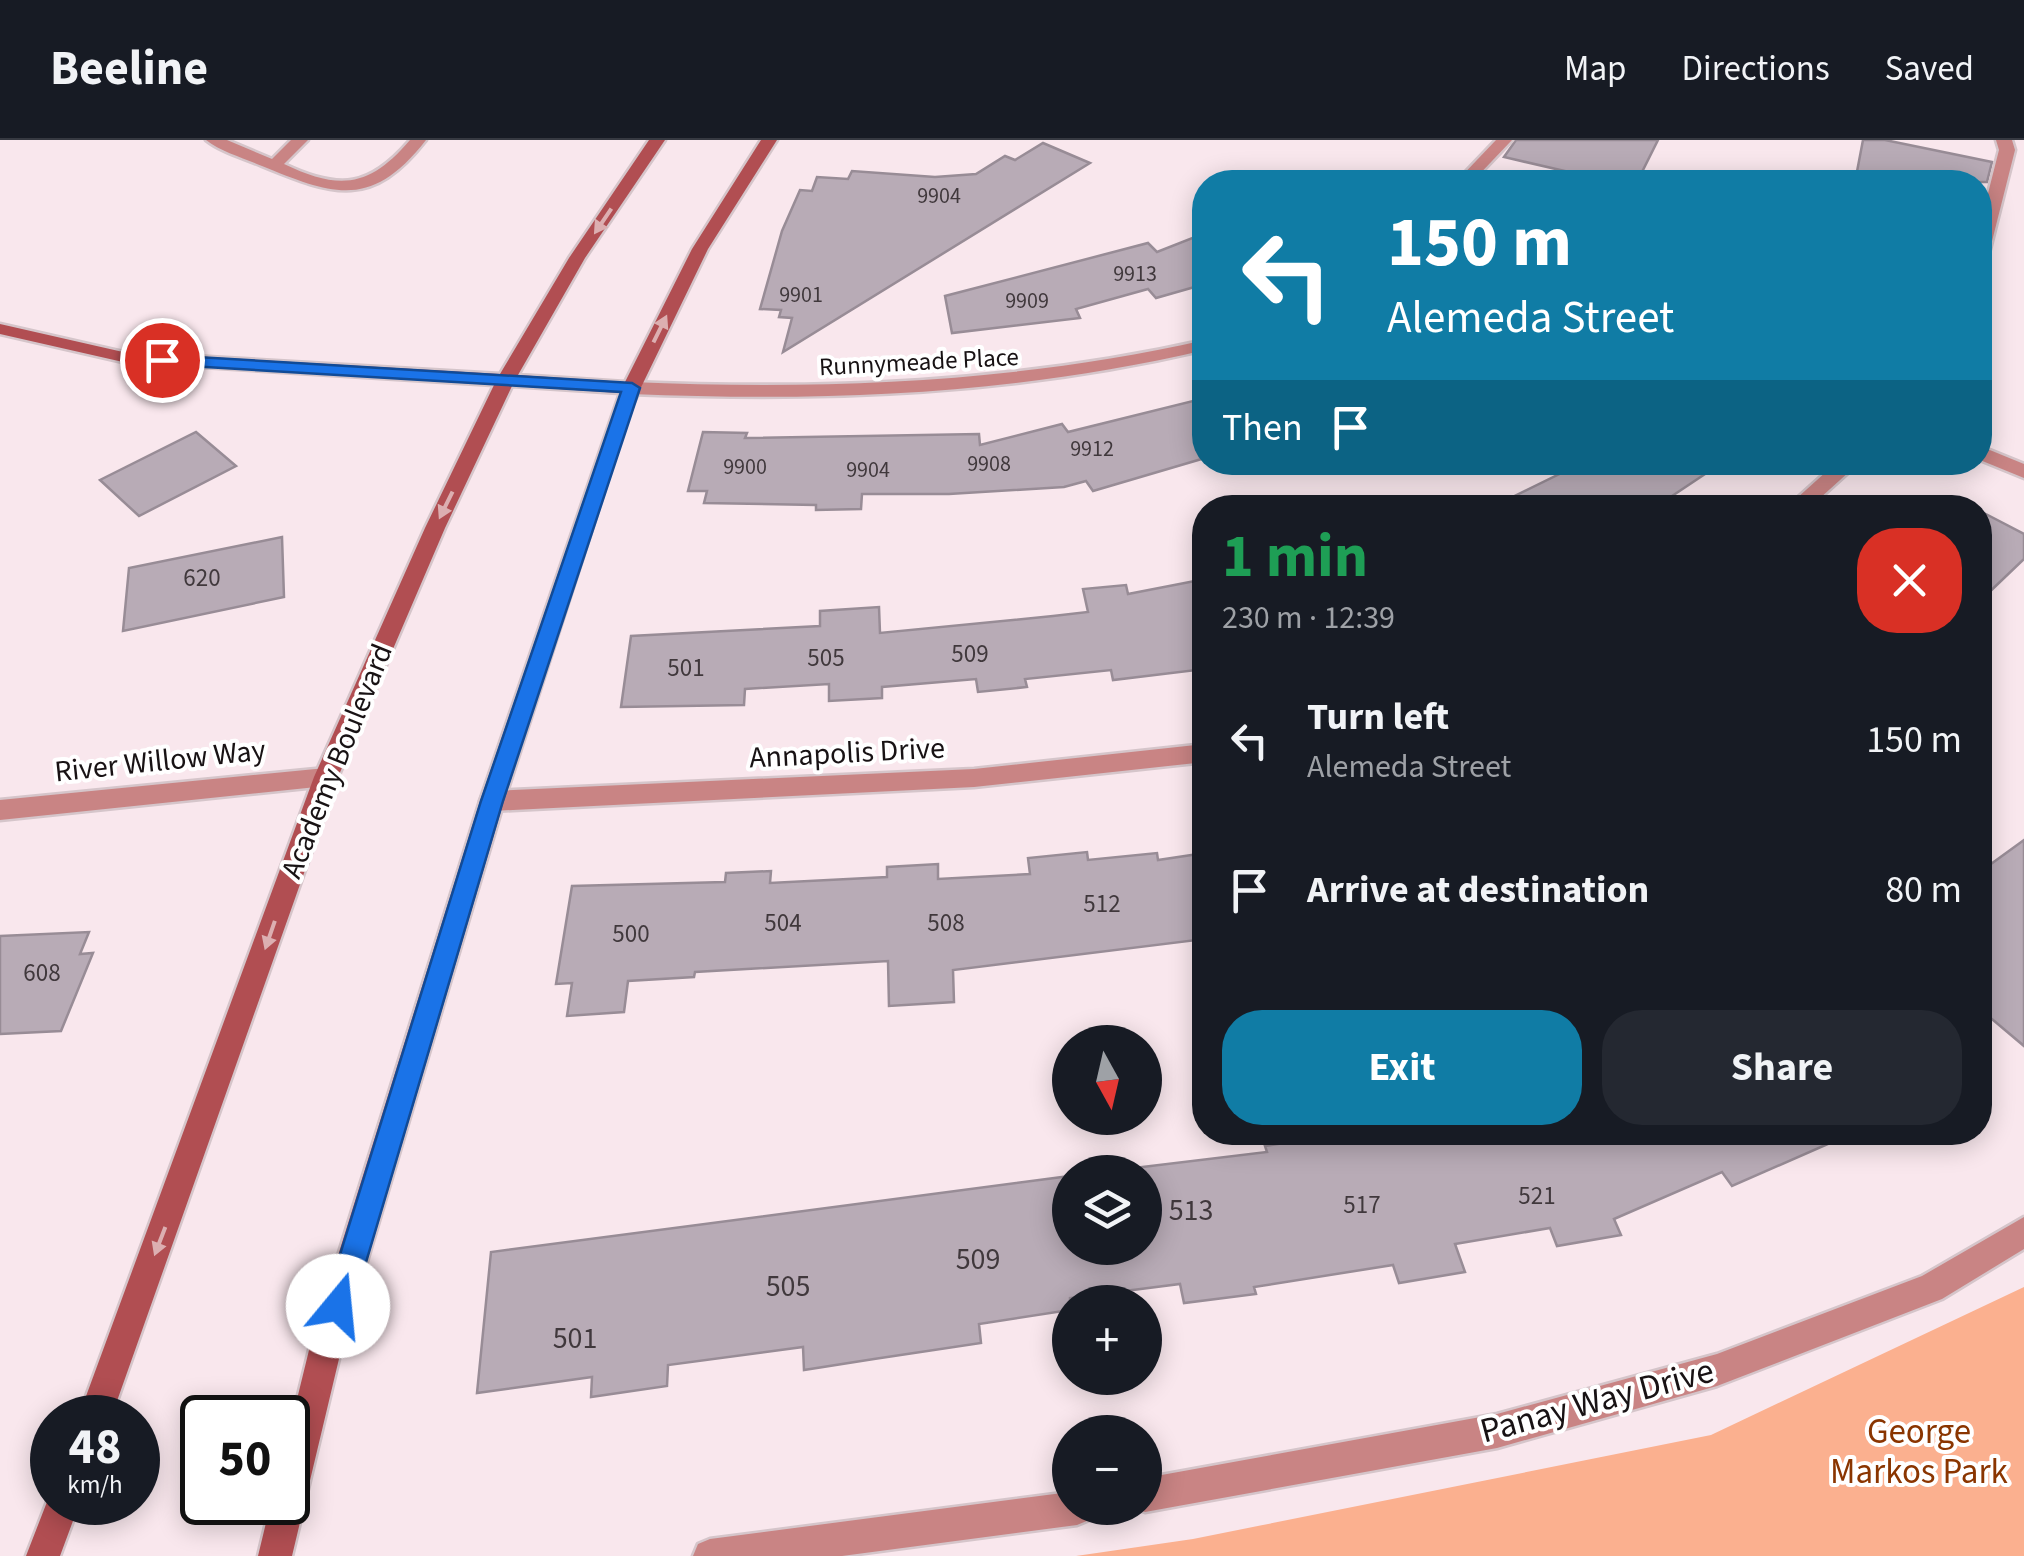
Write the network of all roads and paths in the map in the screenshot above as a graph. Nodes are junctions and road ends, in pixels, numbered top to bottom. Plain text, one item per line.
1 (214, 140) edge
2 (300, 140) edge
3 (418, 140) edge
4 (658, 140) edge
5 (769, 140) edge
6 (1504, 140) edge
7 (2004, 140) edge
8 (274, 165) junction
9 (1475, 170) edge
10 (1992, 209) edge
11 (0, 329) edge
12 (1192, 348) edge
13 (506, 380) junction
14 (632, 388) junction
15 (1992, 457) edge
16 (2024, 472) edge
17 (1835, 475) edge
18 (1811, 495) edge
19 (1192, 754) edge
20 (326, 776) junction
21 (492, 801) junction
22 (0, 810) edge
23 (2024, 1232) edge
24 (102, 1395) edge
25 (1162, 1492) edge
26 (1052, 1511) edge
27 (53, 1525) edge
28 (42, 1556) edge
29 (275, 1556) edge
30 (710, 1556) edge

1 - 8 street
2 - 8 street
3 - 8 street
4 -> 13 main road, Academy Boulevard
14 -> 5 main road
6 - 9 street
7 - 10 street
11 - 13 main road
12 - 14 street, Runnymeade Place
13 - 14 main road
13 -> 20 main road, Academy Boulevard
14 - 21 main road
15 - 16 street
17 - 18 street
19 - 21 street, Annapolis Drive
20 - 22 street, River Willow Way
20 -> 24 main road, Academy Boulevard
21 - 29 main road
23 - 25 street, Panay Way Drive
26 - 30 street
27 - 28 main road

